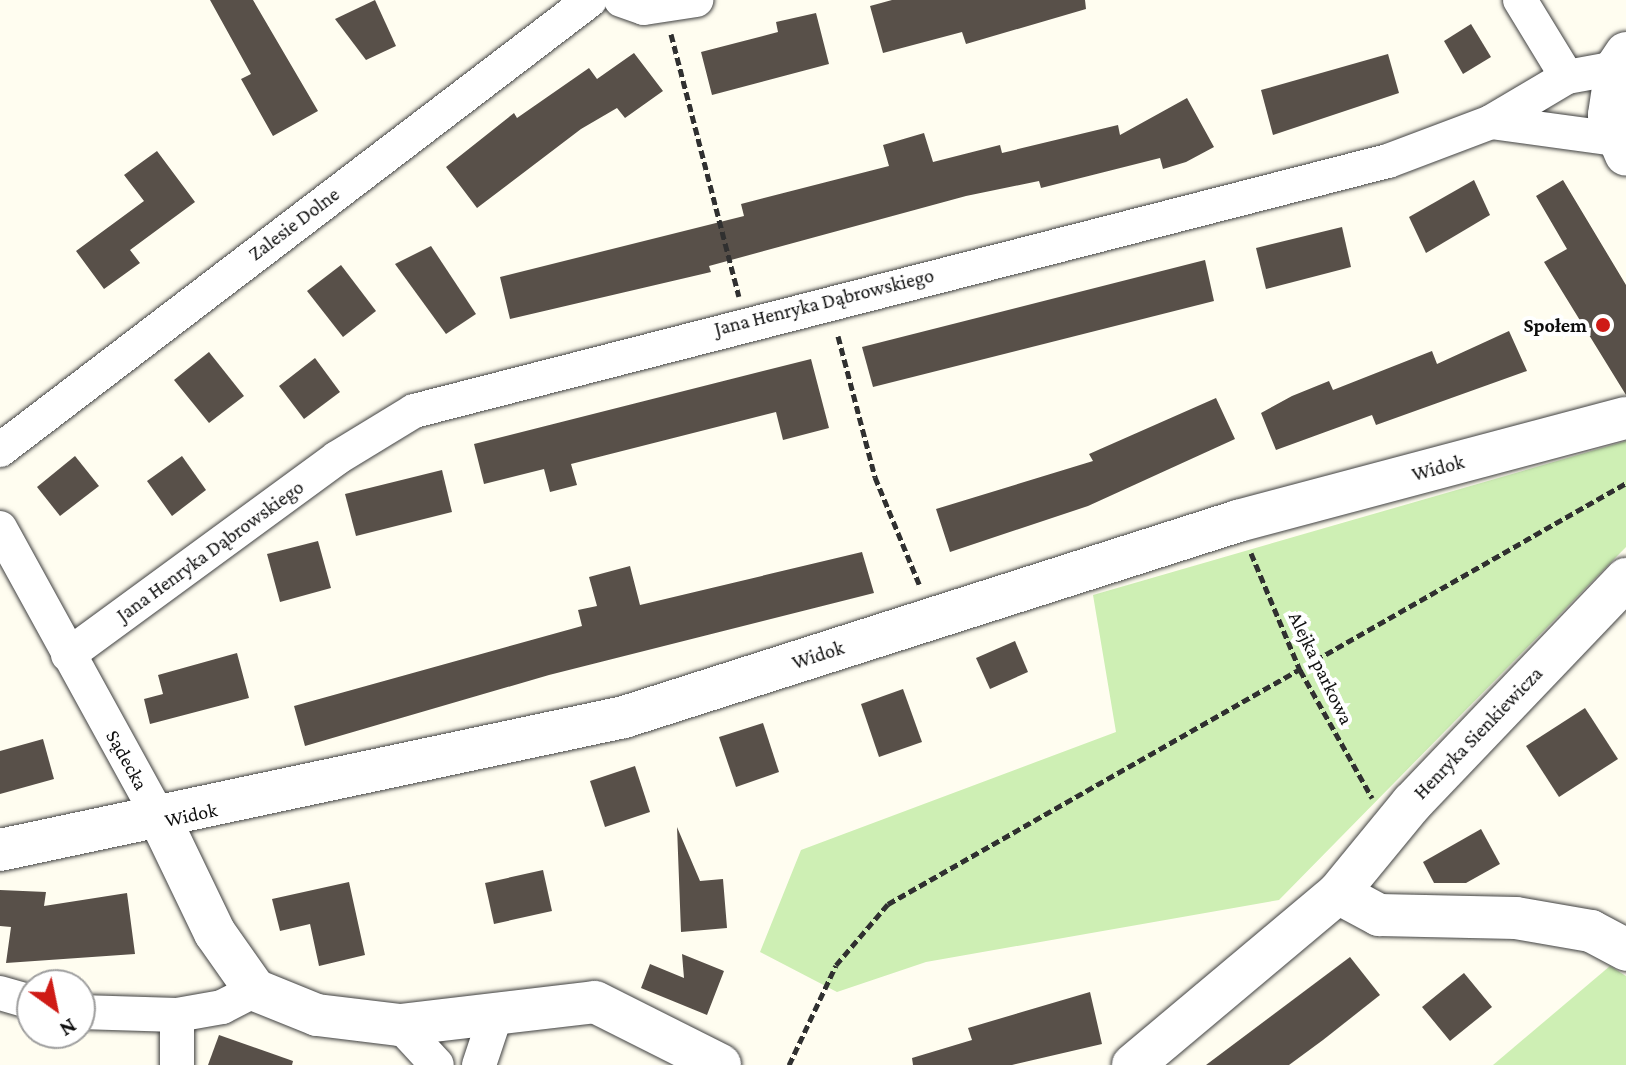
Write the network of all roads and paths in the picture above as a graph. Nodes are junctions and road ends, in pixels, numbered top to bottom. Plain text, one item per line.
1 (590, 0) edge
2 (621, 0) edge
3 (1520, 0) edge
4 (680, 3) edge
5 (1621, 60) edge
6 (1567, 77) junction
7 (1491, 122) junction
8 (1621, 147) edge
9 (829, 301) junction
10 (746, 321) junction
11 (1626, 418) edge
12 (0, 450) edge
13 (1626, 483) edge
14 (0, 528) edge
15 (1248, 547) dead end
16 (1626, 579) edge
17 (933, 619) junction
18 (68, 655) junction
19 (1300, 670) junction
20 (1375, 802) dead end
21 (161, 821) junction
22 (0, 850) edge
23 (1338, 893) junction
24 (1626, 950) edge
25 (255, 990) junction
26 (96, 1012) edge
27 (496, 1014) junction
28 (177, 1015) junction
29 (400, 1025) junction
30 (177, 1065) edge
31 (437, 1065) edge
32 (479, 1065) edge
33 (720, 1065) edge
34 (789, 1065) edge
35 (1133, 1065) edge

1 - 12 street, Zalesie Dolne
2 - 4 street
3 - 6 street
4 - 10 path
5 - 6 street, Jana Henryka Dąbrowskiego
5 - 8 street
6 - 7 street, Jana Henryka Dąbrowskiego
7 - 8 street
7 - 9 street, Jana Henryka Dąbrowskiego
9 - 10 street, Jana Henryka Dąbrowskiego
9 - 17 path
10 - 18 street, Jana Henryka Dąbrowskiego
11 - 17 street, Widok
13 - 19 path
14 - 18 street, Sądecka
15 - 19 path, Alejka parkowa
16 - 23 street, Henryka Sienkiewicza
17 - 21 street, Widok
18 - 21 street, Sądecka
19 - 20 path, Alejka parkowa
19 - 34 path
21 - 22 street, Widok
21 - 25 street, Sądecka
23 - 24 street
23 - 35 street, Henryka Sienkiewicza
25 - 28 street
25 - 29 street
26 - 28 street
27 - 29 street
27 - 32 street
27 - 33 street
28 - 30 street
29 - 31 street

